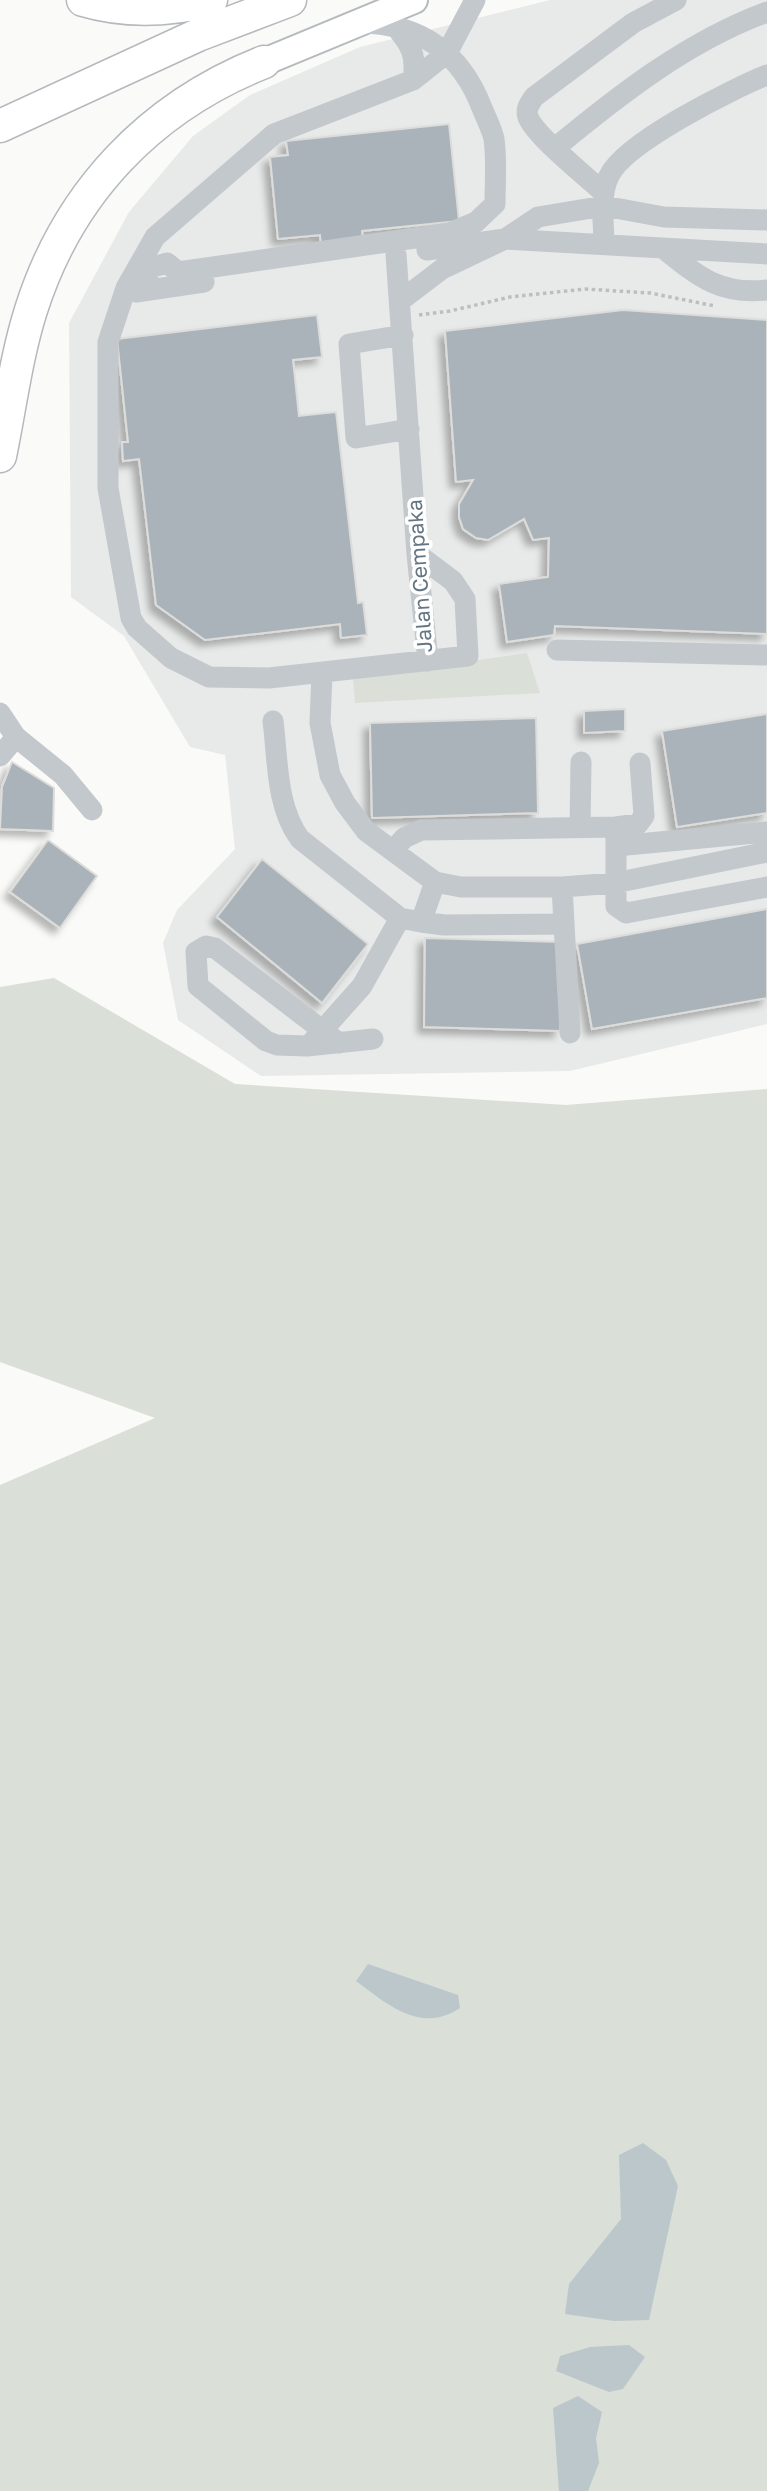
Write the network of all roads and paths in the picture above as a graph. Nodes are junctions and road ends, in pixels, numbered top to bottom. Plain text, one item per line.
1 (83, 0) edge
2 (211, 0) edge
3 (290, 0) edge
4 (414, 0) edge
5 (475, 0) edge
6 (676, 0) edge
7 (767, 12) edge
8 (354, 23) junction
9 (395, 26) junction
10 (447, 53) junction
11 (264, 62) joint
12 (767, 75) edge
13 (413, 80) junction
14 (0, 126) edge
15 (555, 148) junction
16 (603, 199) junction
17 (767, 220) edge
18 (505, 239) junction
19 (604, 245) junction
20 (664, 249) junction
21 (397, 254) junction
22 (767, 254) edge
23 (150, 290) junction
24 (756, 291) edge
25 (124, 295) junction
26 (402, 317) junction
27 (409, 429) junction
28 (0, 456) edge
29 (417, 554) junction
30 (558, 650) dead end
31 (767, 655) edge
32 (428, 661) junction
33 (322, 673) junction
34 (0, 713) edge
35 (273, 721) dead end
36 (16, 737) junction
37 (0, 756) edge
38 (581, 762) dead end
39 (639, 763) dead end
40 (92, 810) dead end
41 (580, 828) junction
42 (767, 832) edge
43 (616, 836) junction
44 (393, 851) junction
45 (759, 853) edge
46 (435, 883) junction
47 (615, 883) junction
48 (562, 887) junction
49 (761, 888) edge
50 (411, 920) junction
51 (564, 924) junction
52 (570, 1033) dead end
53 (373, 1039) dead end
54 (323, 1040) junction

1 - 2 highway
3 - 14 highway
4 - 8 main road
5 - 10 street
6 - 15 street
7 - 15 street
8 - 9 street
8 - 11 main road
9 - 10 street
9 - 13 street
10 - 13 street, Jalan Cempaka
10 - 23 street
11 - 28 highway
12 - 16 street
13 - 25 street, Jalan Cempaka
15 - 16 street
16 - 17 street
16 - 18 street
16 - 19 street
18 - 19 street
18 - 21 street
18 - 26 street
19 - 20 street
20 - 22 street
20 - 24 street
21 - 23 street
21 - 26 street, Jalan Cempaka
23 - 25 street
24 - 26 path
25 - 33 street, Jalan Cempaka
26 - 27 street, Jalan Cempaka
26 - 27 street
27 - 29 street, Jalan Cempaka
29 - 32 street, Jalan Cempaka
29 - 32 street
30 - 31 street
32 - 33 street, Jalan Cempaka
33 - 44 street
34 - 36 street
35 - 50 street
36 - 37 street
36 - 40 street
38 - 41 street
39 - 43 street
41 - 43 street
41 - 44 street
42 - 43 street
43 - 47 street
44 - 46 street
45 - 47 street
45 - 49 street
46 - 48 street
46 - 50 street
47 - 48 street
47 - 49 street
48 - 51 street
50 - 51 street
50 - 54 street
51 - 52 street
53 - 54 street
54 - 54 street

